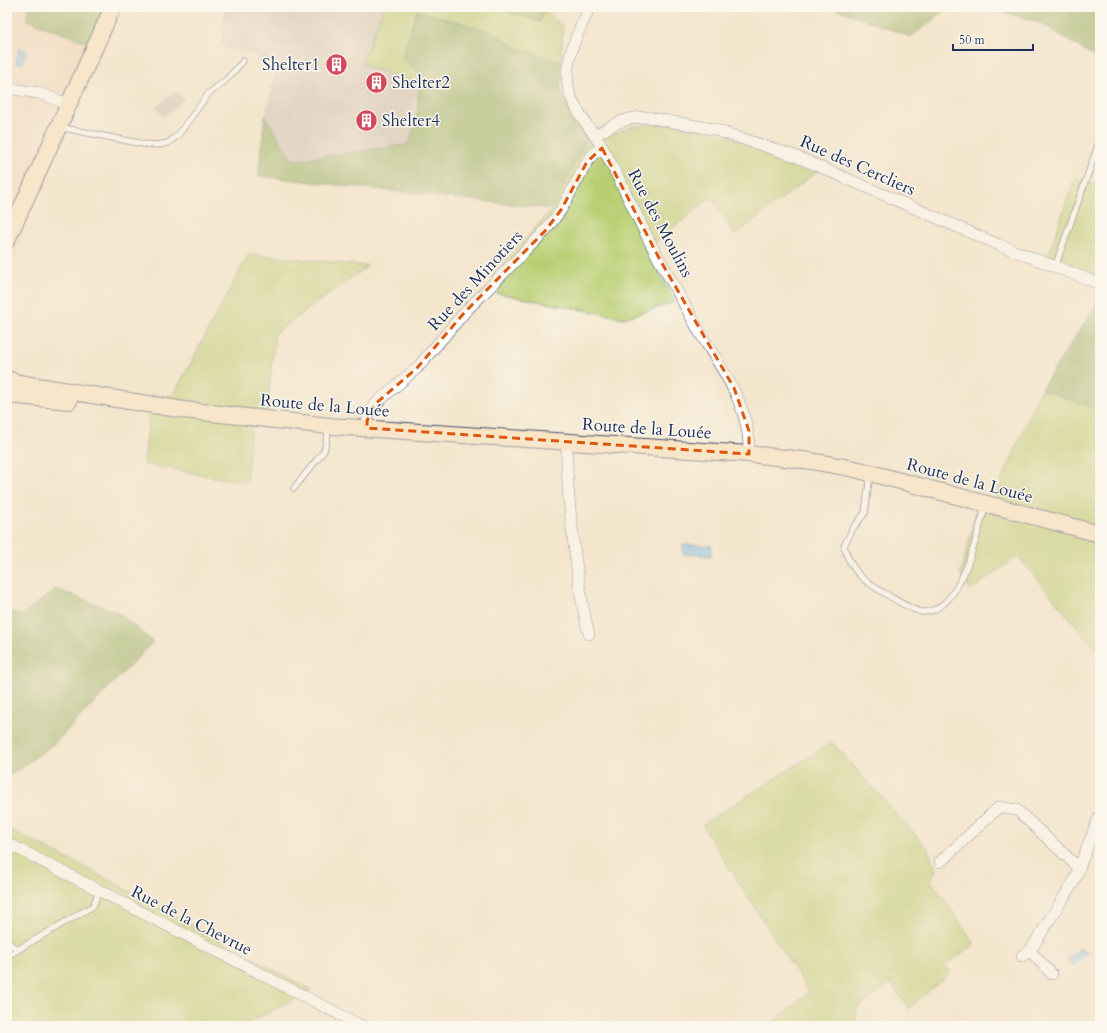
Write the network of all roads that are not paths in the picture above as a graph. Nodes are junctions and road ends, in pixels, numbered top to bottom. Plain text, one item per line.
1 (113, 7) edge
2 (590, 7) edge
3 (243, 61) dead end
4 (7, 88) edge
5 (70, 105) junction
6 (59, 127) junction
7 (595, 135) junction
8 (1100, 140) edge
9 (602, 148) junction
10 (7, 240) edge
11 (1055, 267) junction
12 (1100, 284) edge
13 (7, 379) edge
14 (7, 395) edge
15 (184, 410) junction
16 (330, 426) junction
17 (367, 428) junction
18 (567, 442) junction
19 (749, 454) junction
20 (870, 473) junction
21 (294, 488) dead end
22 (986, 504) junction
23 (1100, 534) edge
24 (589, 634) dead end
25 (1100, 815) edge
26 (7, 843) edge
27 (940, 862) dead end
28 (1079, 868) junction
29 (99, 891) junction
30 (7, 942) edge
31 (18, 950) junction
32 (7, 956) edge
33 (1052, 974) dead end
34 (362, 1026) edge

1 - 5 main road
2 - 7 street, Rue des Moulins
3 - 6 lane
4 - 5 street
5 - 6 main road
6 - 10 main road
7 - 9 street, Rue des Moulins
7 - 11 street, Rue des Cercliers
8 - 11 lane
9 - 17 street, Rue des Minotiers
9 - 19 street, Rue des Moulins
11 - 12 street, Rue des Cercliers
13 - 15 main road, Route de la Louée
14 - 15 main road, Route de la Louée
15 - 16 main road, Route de la Louée
16 - 17 main road, Route de la Louée
16 - 21 lane
17 - 18 main road, Route de la Louée
18 - 19 main road, Route de la Louée
18 - 24 street
19 - 20 main road, Route de la Louée
20 - 22 main road, Route de la Louée
20 - 22 lane
22 - 23 main road, Route de la Louée
25 - 28 street
26 - 29 street, Rue de la Chevrue
27 - 28 street
28 - 33 street
29 - 31 lane
29 - 34 street, Rue de la Chevrue
30 - 31 lane
31 - 32 lane

